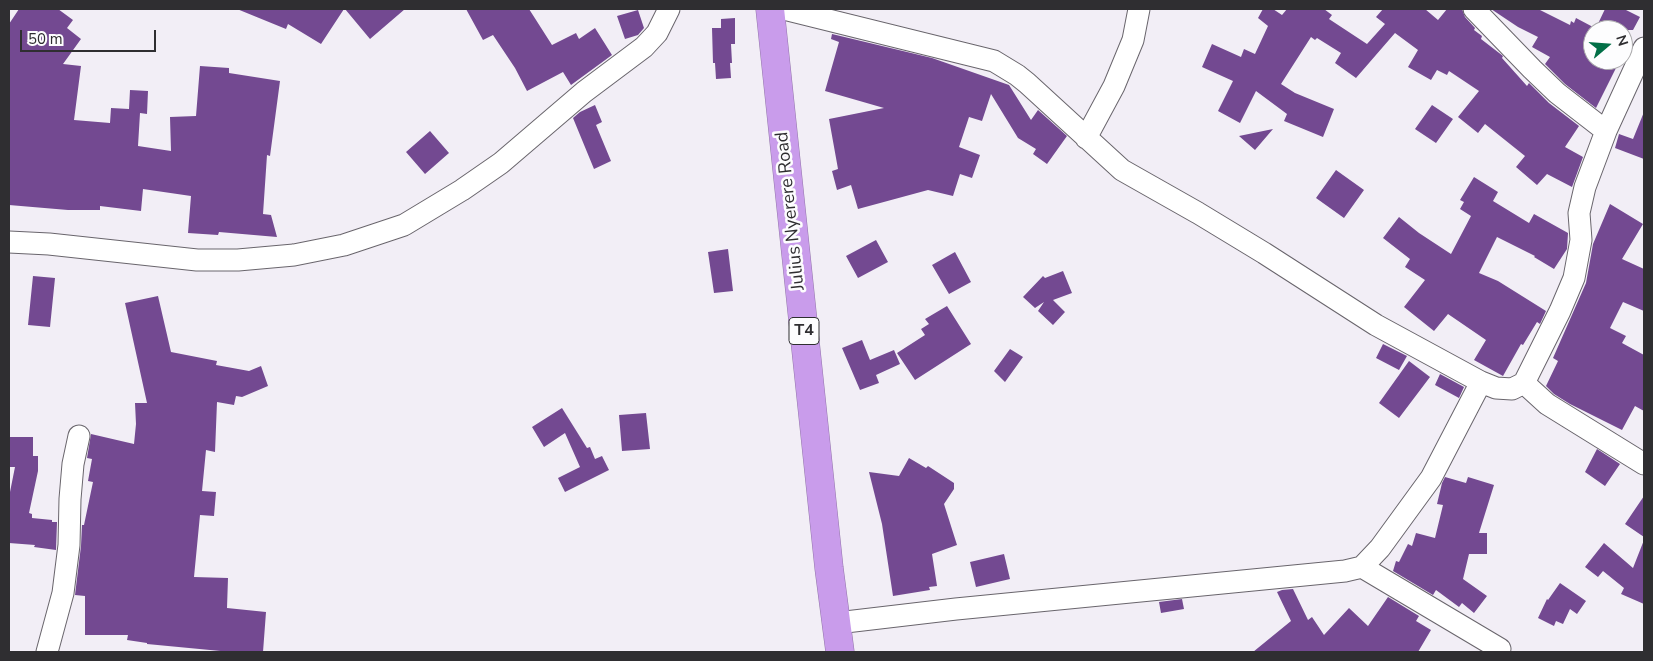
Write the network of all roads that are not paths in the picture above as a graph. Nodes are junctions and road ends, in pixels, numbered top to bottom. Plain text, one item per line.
1 (669, 9) edge
2 (770, 9) edge
3 (784, 9) edge
4 (1140, 9) edge
5 (1474, 9) edge
6 (1644, 48) edge
7 (1606, 131) junction
8 (1086, 138) junction
9 (9, 242) edge
10 (1480, 382) junction
11 (1524, 383) junction
12 (78, 436) dead end
13 (1644, 464) edge
14 (1362, 567) junction
15 (837, 623) junction
16 (1500, 649) dead end
17 (47, 652) edge
18 (840, 652) edge

1 - 9 street
2 - 15 highway, Julius Nyerere Road / T4
3 - 8 street
4 - 8 street
5 - 7 street
6 - 7 street
7 - 11 street
8 - 10 street
10 - 11 street
10 - 14 street
11 - 13 street
12 - 17 street
14 - 15 street
14 - 16 street
15 - 18 highway, Julius Nyerere Road / T4

